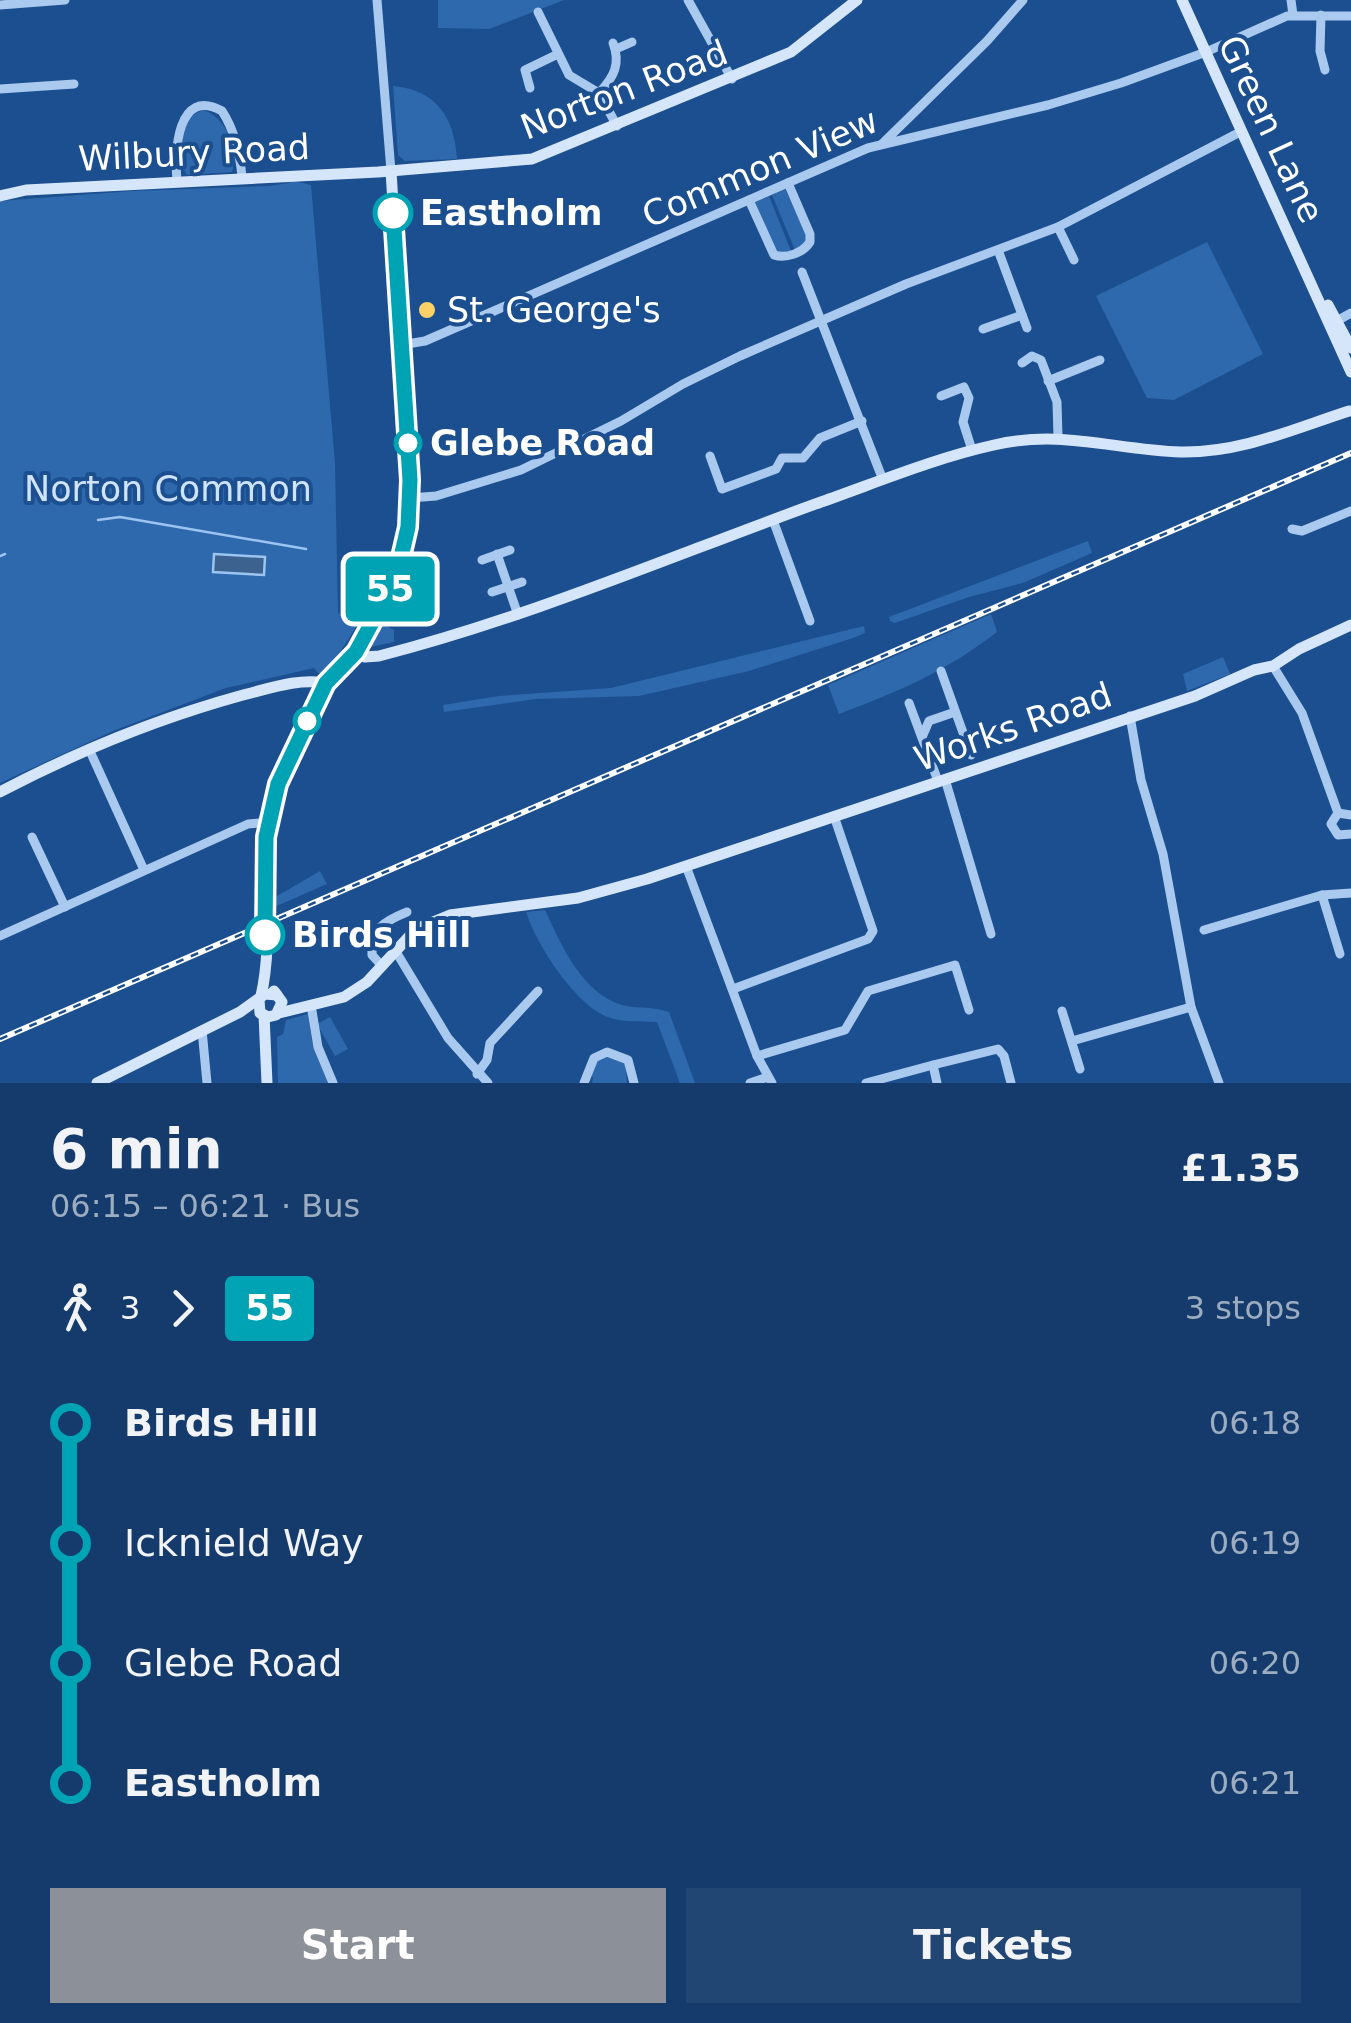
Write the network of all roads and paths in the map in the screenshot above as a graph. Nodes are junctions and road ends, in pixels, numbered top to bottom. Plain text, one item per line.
1 (65, 0) edge
2 (378, 0) edge
3 (688, 0) edge
4 (857, 0) edge
5 (1023, 0) edge
6 (1182, 0) edge
7 (1291, 0) edge
8 (0, 5) edge
9 (538, 12) dead end
10 (1294, 15) junction
11 (1322, 15) junction
12 (1351, 16) edge
13 (632, 42) dead end
14 (1206, 52) junction
15 (558, 54) junction
16 (1325, 70) dead end
17 (732, 78) junction
18 (74, 84) dead end
19 (530, 88) dead end
20 (0, 89) edge
21 (600, 93) junction
22 (616, 126) junction
23 (1242, 131) junction
24 (882, 144) junction
25 (391, 172) junction
26 (242, 177) junction
27 (177, 181) junction
28 (788, 183) junction
29 (0, 196) edge
30 (749, 200) junction
31 (1058, 226) junction
32 (998, 250) junction
33 (794, 253) junction
34 (1074, 260) dead end
35 (1351, 313) edge
36 (1022, 314) junction
37 (821, 318) junction
38 (1334, 322) junction
39 (1027, 328) dead end
40 (983, 329) dead end
41 (402, 345) junction
42 (1351, 348) edge
43 (1100, 360) dead end
44 (1022, 363) dead end
45 (1351, 372) edge
46 (1048, 381) junction
47 (941, 396) dead end
48 (1350, 411) edge
49 (862, 421) junction
50 (1058, 437) junction
51 (972, 450) junction
52 (710, 456) dead end
53 (883, 480) junction
54 (410, 498) junction
55 (1351, 511) edge
56 (772, 520) junction
57 (1292, 530) dead end
58 (510, 550) dead end
59 (497, 554) junction
60 (482, 560) dead end
61 (522, 582) dead end
62 (508, 586) junction
63 (492, 592) dead end
64 (518, 616) junction
65 (810, 621) dead end
66 (1351, 625) edge
67 (356, 652) junction
68 (1273, 666) junction
69 (941, 672) dead end
70 (326, 683) junction
71 (909, 703) dead end
72 (955, 712) junction
73 (1130, 716) junction
74 (922, 738) junction
75 (90, 748) junction
76 (971, 755) dead end
77 (941, 780) junction
78 (0, 792) edge
79 (1338, 813) junction
80 (1351, 815) edge
81 (834, 816) junction
82 (268, 822) junction
83 (32, 837) dead end
84 (1350, 838) edge
85 (686, 866) junction
86 (144, 870) junction
87 (1351, 893) edge
88 (1322, 896) junction
89 (65, 907) junction
90 (407, 912) dead end
91 (1204, 930) dead end
92 (992, 934) dead end
93 (0, 936) edge
94 (396, 950) junction
95 (1340, 954) dead end
96 (266, 963) junction
97 (382, 966) junction
98 (733, 989) junction
99 (538, 990) dead end
100 (279, 997) junction
101 (311, 1005) junction
102 (1191, 1007) junction
103 (266, 1009) junction
104 (969, 1010) dead end
105 (1062, 1012) dead end
106 (202, 1030) junction
107 (1072, 1042) junction
108 (757, 1056) junction
109 (933, 1065) junction
110 (1080, 1069) dead end
111 (478, 1074) junction
112 (124, 1077) edge
113 (770, 1080) edge
114 (101, 1082) edge
115 (207, 1083) edge
116 (268, 1083) edge
117 (333, 1083) edge
118 (488, 1083) edge
119 (584, 1083) edge
120 (634, 1083) edge
121 (750, 1083) edge
122 (866, 1083) edge
123 (937, 1083) edge
124 (1011, 1083) edge
125 (1219, 1083) edge

1 - 8 street
2 - 25 street
3 - 17 street
4 - 17 street, Norton Road
5 - 24 street
6 - 14 street, Green Lane
7 - 10 street
9 - 15 street
10 - 11 street
10 - 14 street, Common View
11 - 12 street
11 - 16 street
13 - 21 street
14 - 23 street, Green Lane
14 - 24 street, Common View
15 - 19 street
15 - 21 street
17 - 22 street, Norton Road
18 - 20 street
21 - 22 street
22 - 25 street, Norton Road
23 - 31 street
23 - 38 street, Green Lane
24 - 28 street, Common View
25 - 26 street, Wilbury Road
25 - 41 street
26 - 27 street, Wilbury Road
26 - 27 street
27 - 29 street, Wilbury Road
28 - 30 street, Common View
28 - 33 street
30 - 33 street
30 - 41 street, Common View
31 - 32 street
31 - 34 street
32 - 36 street
32 - 37 street
33 - 37 street
35 - 38 street
36 - 39 street
36 - 40 street
37 - 49 street
37 - 54 street
38 - 42 street, Green Lane
38 - 45 street, Green Lane
41 - 54 street
43 - 46 street
44 - 46 street
46 - 50 street
47 - 51 street
48 - 50 street
49 - 52 street
49 - 53 street
50 - 51 street
51 - 53 street
53 - 56 street
54 - 67 street
55 - 57 street
56 - 64 street
56 - 65 street
58 - 59 street
59 - 60 street
59 - 62 street
61 - 62 street
62 - 63 street
62 - 64 street
64 - 67 street
66 - 68 street, Works Road
67 - 70 street
68 - 73 street, Works Road
68 - 79 street
69 - 72 street
70 - 75 street
70 - 82 street
71 - 74 street
72 - 74 street
72 - 76 street
73 - 77 street, Works Road
73 - 102 street
74 - 77 street
75 - 78 street
75 - 86 street
77 - 81 street, Works Road
77 - 92 street
79 - 80 street
79 - 84 street
81 - 85 street, Works Road
81 - 98 street
82 - 86 street
82 - 96 street
83 - 89 street
85 - 94 street
85 - 98 street
86 - 89 street
87 - 88 street
88 - 91 street
88 - 95 street
89 - 93 street
90 - 97 street
94 - 97 street
94 - 111 street
96 - 100 street
96 - 103 street
97 - 101 street
98 - 108 street
99 - 111 street
100 - 101 street
100 - 103 street
100 - 103 street
101 - 103 street
101 - 117 street
102 - 107 street
102 - 125 street
103 - 106 street
103 - 116 street
104 - 108 street
105 - 107 street
106 - 112 street
106 - 115 street
107 - 110 street
108 - 113 street
109 - 122 street
109 - 123 street
109 - 124 street
111 - 118 street
112 - 114 street
113 - 121 street
119 - 120 street

